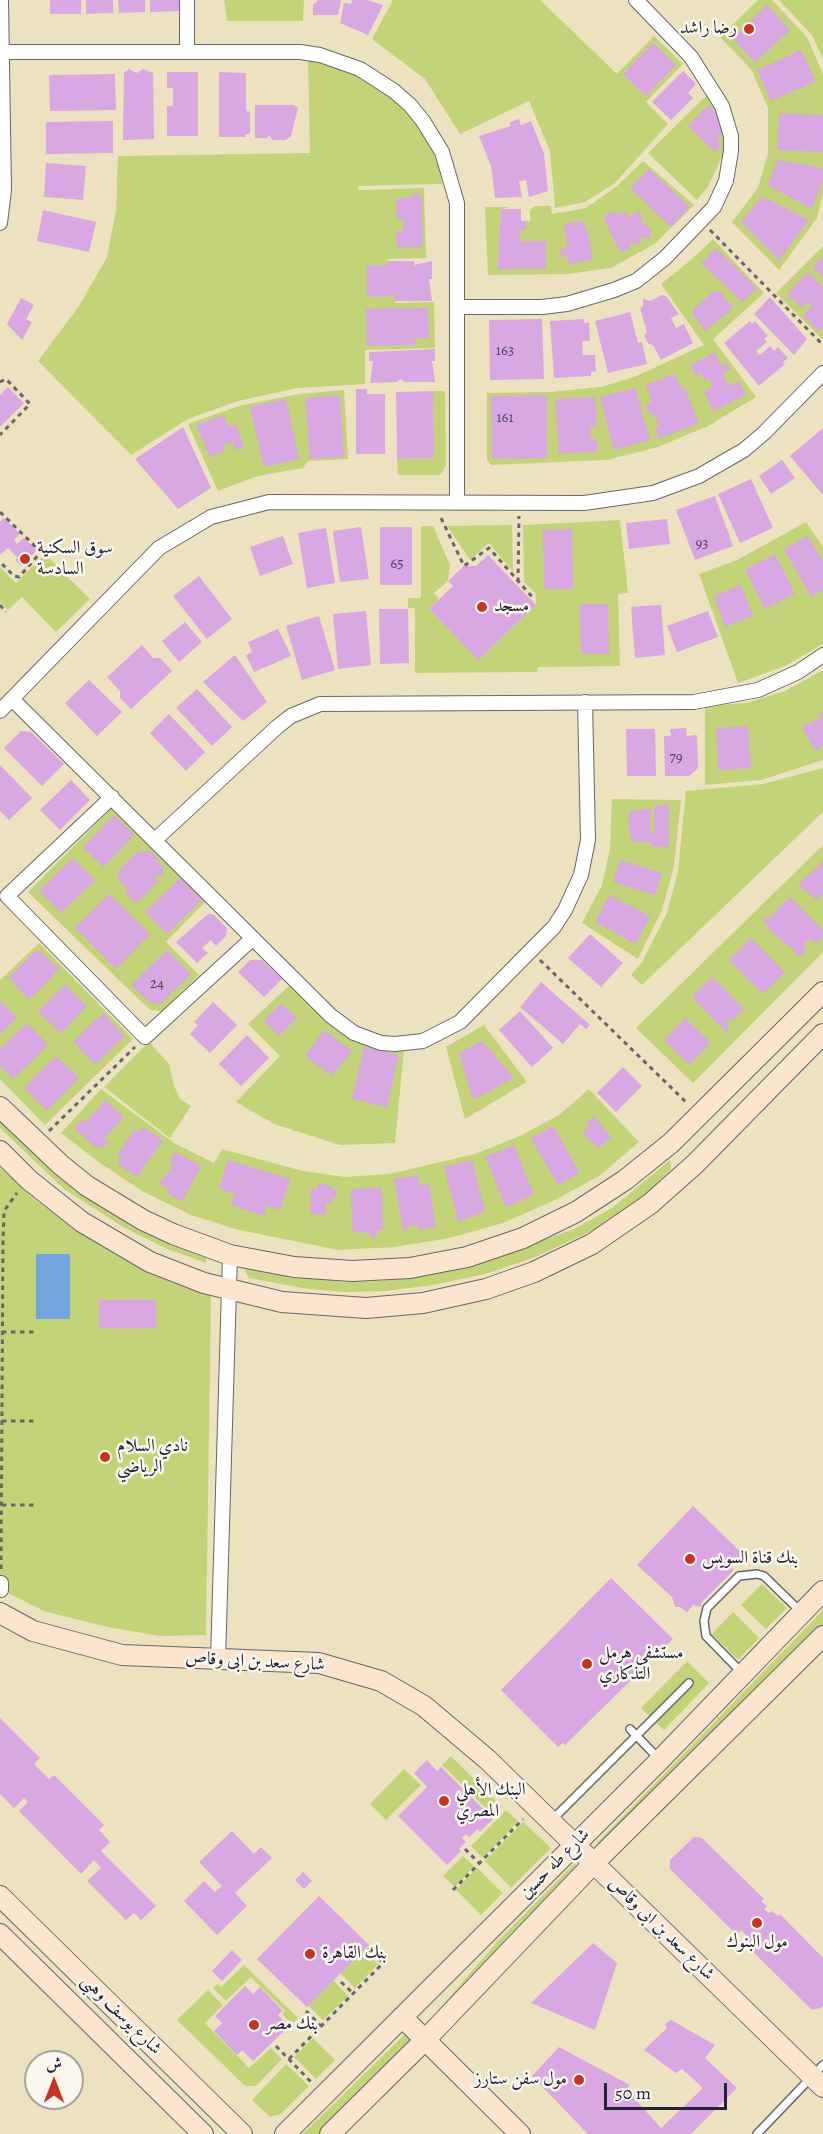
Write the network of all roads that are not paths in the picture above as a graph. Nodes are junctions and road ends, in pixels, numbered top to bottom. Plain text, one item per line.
1 (1, 0) edge
2 (188, 0) edge
3 (636, 0) edge
4 (2, 52) edge
5 (187, 52) junction
6 (0, 223) edge
7 (458, 307) junction
8 (823, 373) edge
9 (457, 502) junction
10 (823, 656) edge
11 (12, 699) junction
12 (585, 702) junction
13 (0, 711) edge
14 (112, 797) junction
15 (155, 840) junction
16 (253, 938) junction
17 (823, 993) edge
18 (823, 1035) edge
19 (0, 1107) edge
20 (672, 1143) junction
21 (0, 1151) edge
22 (695, 1164) junction
23 (230, 1255) junction
24 (228, 1291) junction
25 (823, 1591) edge
26 (0, 1613) edge
27 (802, 1613) junction
28 (823, 1636) edge
29 (218, 1660) junction
30 (743, 1674) junction
31 (689, 1683) dead end
32 (632, 1732) junction
33 (660, 1759) junction
34 (550, 1821) junction
35 (574, 1844) junction
36 (593, 1864) junction
37 (0, 1896) edge
38 (0, 1934) edge
39 (402, 2017) junction
40 (425, 2040) junction
41 (820, 2076) edge
42 (203, 2134) edge
43 (242, 2134) edge
44 (285, 2134) edge
45 (330, 2134) edge
46 (520, 2134) edge
47 (757, 2134) edge

1 - 4 street
2 - 5 street
3 - 7 street
4 - 5 street
4 - 6 street
5 - 7 street
7 - 9 street
8 - 9 street
9 - 11 street
10 - 12 street
11 - 13 street
11 - 14 street
12 - 15 street
12 - 16 street
14 - 15 street
14 - 16 street
15 - 16 street
17 - 20 street
18 - 22 street
19 - 23 street
20 - 22 street
20 - 23 street
21 - 24 street
22 - 24 street
23 - 24 street
24 - 29 street
25 - 27 street, شارع طه حسين
26 - 29 street, شارع سعد بن ابى وقاص
27 - 30 street, شارع طه حسين
27 - 30 lane
28 - 36 street, شارع طه حسين
29 - 34 street, شارع سعد بن ابى وقاص
30 - 33 street, شارع طه حسين
31 - 32 lane
32 - 33 lane
32 - 34 lane
33 - 35 street, شارع طه حسين
34 - 35 street, شارع سعد بن ابى وقاص
35 - 36 street, شارع سعد بن ابى وقاص
35 - 39 street, شارع طه حسين
36 - 40 street, شارع طه حسين
36 - 41 street, شارع سعد بن ابى وقاص
37 - 43 street, شارع يوسف وهبى
38 - 42 street, شارع يوسف وهبى
39 - 40 street
39 - 44 street, شارع طه حسين
40 - 45 street, شارع طه حسين
40 - 46 street
41 - 47 lane

